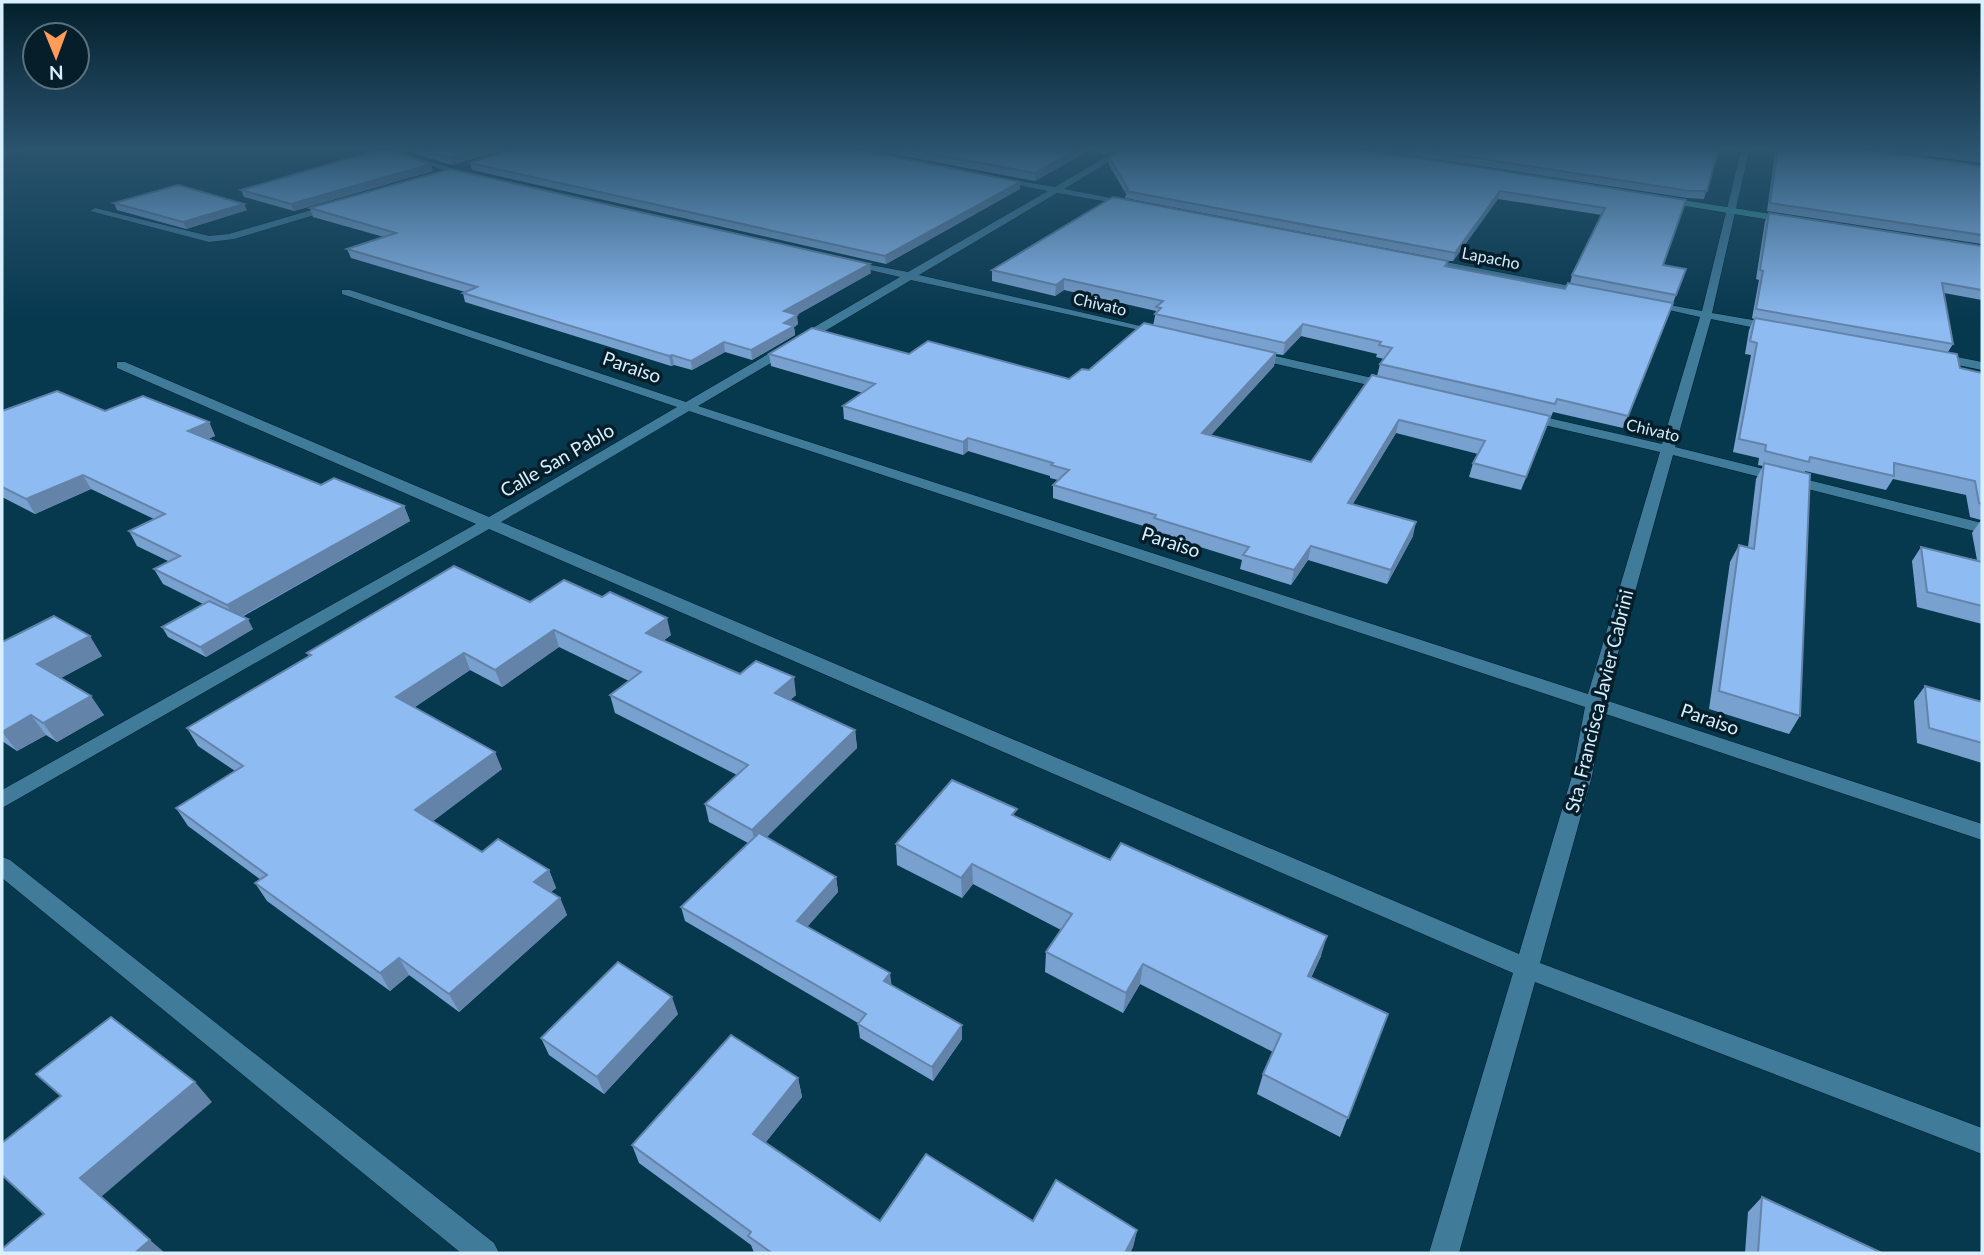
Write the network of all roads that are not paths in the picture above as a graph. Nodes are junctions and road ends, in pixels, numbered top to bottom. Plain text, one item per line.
1 (335, 206) edge
2 (1030, 206) edge
3 (1697, 206) edge
4 (1732, 206) edge
5 (95, 211) dead end
6 (1731, 211) junction
7 (1797, 221) edge
8 (828, 258) edge
9 (1408, 258) edge
10 (909, 277) junction
11 (346, 292) dead end
12 (1598, 295) edge
13 (1639, 302) edge
14 (1706, 316) junction
15 (1785, 330) edge
16 (1166, 335) edge
17 (1247, 354) edge
18 (1930, 356) edge
19 (121, 365) dead end
20 (1982, 366) edge
21 (1396, 388) edge
22 (686, 407) junction
23 (1518, 415) edge
24 (1667, 449) junction
25 (487, 524) junction
26 (1982, 528) edge
27 (1595, 702) junction
28 (2, 800) edge
29 (1982, 832) edge
30 (2, 866) edge
31 (1528, 968) junction
32 (1982, 1142) edge
33 (484, 1253) edge
34 (1444, 1253) edge

1 - 5 street
2 - 10 street, Calle San Pablo
3 - 6 street
4 - 6 street, Sta. Francisca Javier Cabrini
6 - 7 street
6 - 14 street, Sta. Francisca Javier Cabrini
8 - 10 street, Chivato
9 - 12 street, Lapacho
10 - 16 street, Chivato
10 - 22 street, Calle San Pablo
11 - 22 street, Paraiso
13 - 14 street
14 - 15 street
14 - 24 street, Sta. Francisca Javier Cabrini
17 - 21 street
18 - 20 street
19 - 25 street
22 - 25 street, Calle San Pablo
22 - 27 street, Paraiso
23 - 24 street, Chivato
24 - 26 street, Chivato
24 - 27 street, Sta. Francisca Javier Cabrini
25 - 28 street, Calle San Pablo
25 - 31 street
27 - 29 street, Paraiso
27 - 31 street, Sta. Francisca Javier Cabrini
30 - 33 street
31 - 32 street
31 - 34 street, Sta. Francisca Javier Cabrini

